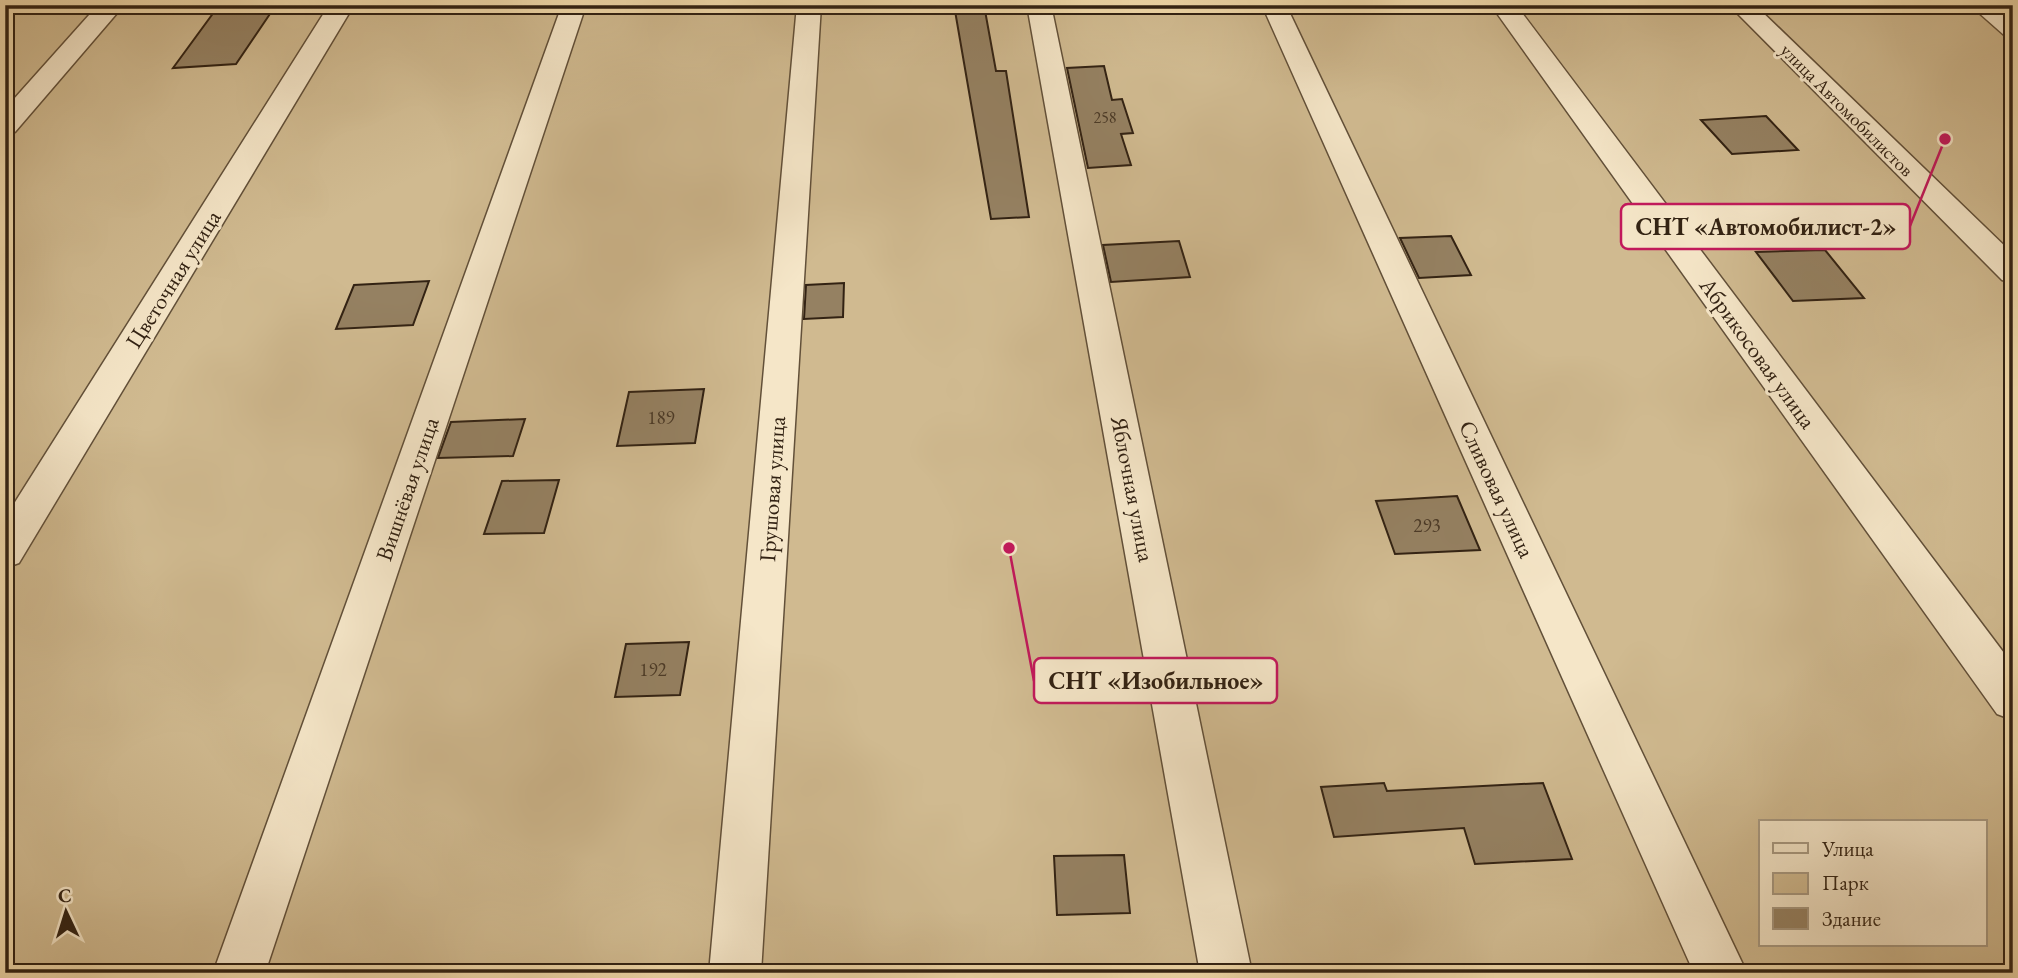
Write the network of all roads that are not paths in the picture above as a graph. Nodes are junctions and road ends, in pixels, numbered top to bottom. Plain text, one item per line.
1 (112, 5) edge
2 (342, 5) edge
3 (574, 5) edge
4 (808, 5) edge
5 (1040, 5) edge
6 (1274, 5) edge
7 (1503, 5) edge
8 (1741, 5) edge
9 (1982, 5) edge
10 (2013, 30) edge
11 (5, 126) edge
12 (2013, 273) edge
13 (5, 552) edge
14 (2013, 700) edge
15 (239, 973) edge
16 (735, 973) edge
17 (1226, 973) edge
18 (1721, 973) edge

1 - 11 street
2 - 13 street, Цветочная улица
3 - 15 street, Вишнёвая улица
4 - 16 street, Грушовая улица
5 - 17 street, Яблочная улица
6 - 18 street, Сливовая улица
7 - 14 street, Абрикосовая улица
8 - 12 street, улица Автомобилистов
9 - 10 street

